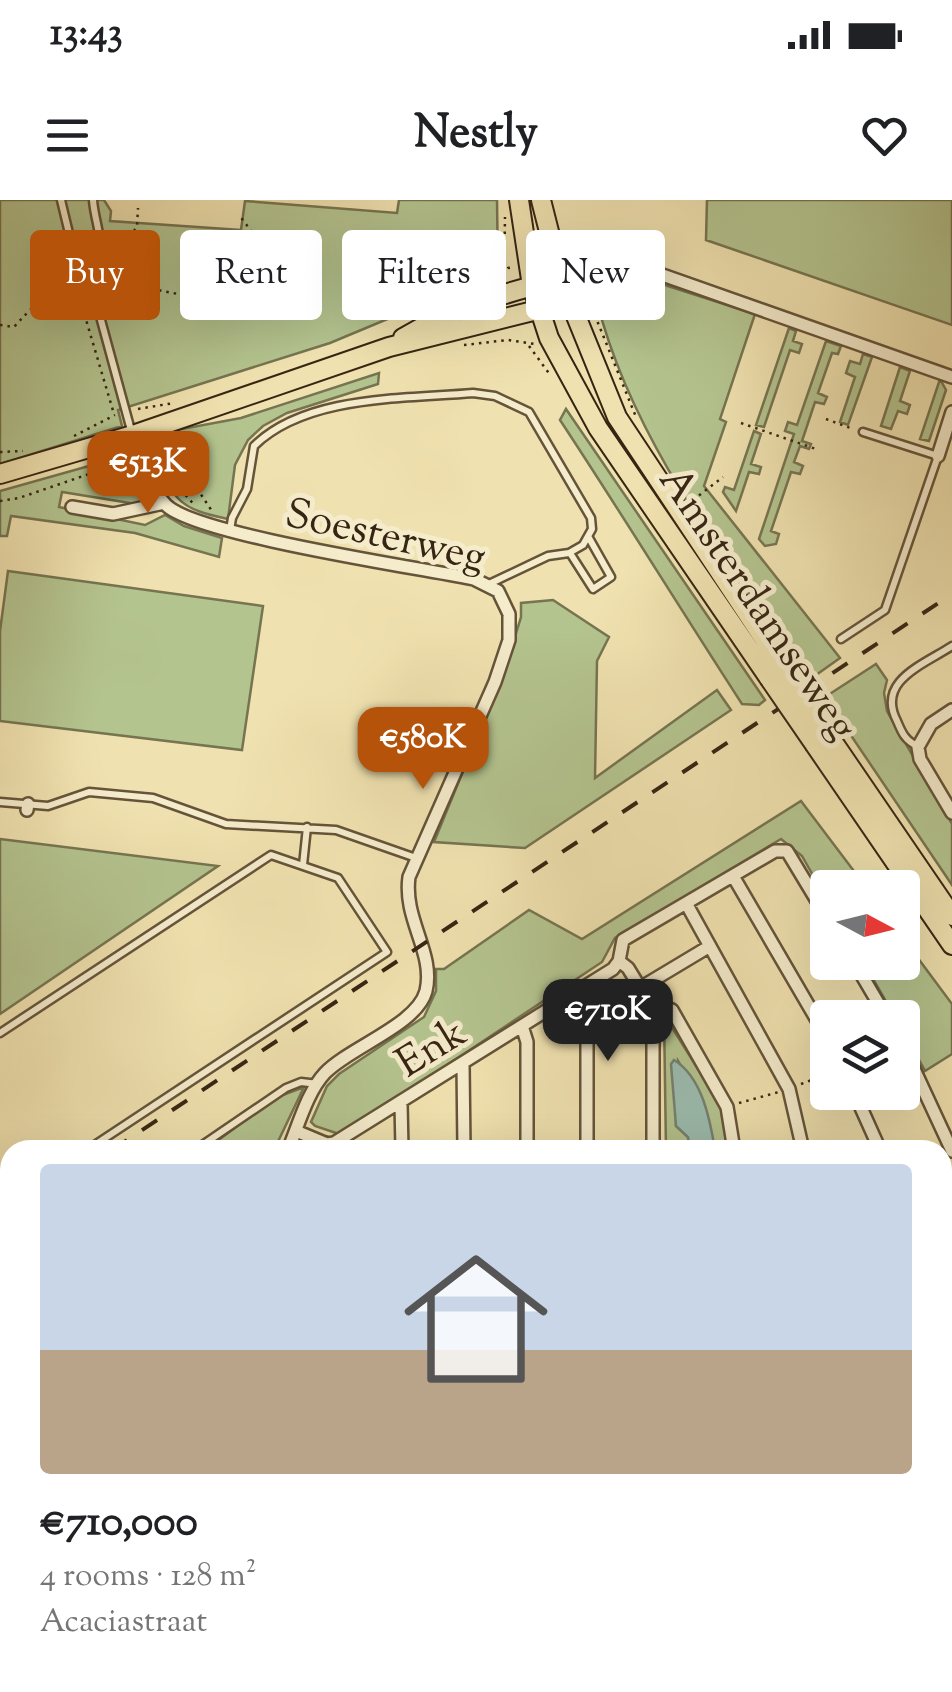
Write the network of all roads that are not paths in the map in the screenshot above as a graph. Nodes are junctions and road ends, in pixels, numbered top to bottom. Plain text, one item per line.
1 (61, 200) edge
2 (93, 200) edge
3 (519, 200) edge
4 (541, 200) edge
5 (68, 230) edge
6 (100, 230) edge
7 (548, 230) edge
8 (526, 246) edge
9 (667, 278) edge
10 (526, 287) edge
11 (526, 313) edge
12 (101, 320) edge
13 (543, 320) edge
14 (577, 320) edge
15 (388, 347) junction
16 (952, 377) edge
17 (952, 412) edge
18 (863, 432) road end
19 (133, 435) junction
20 (938, 456) junction
21 (0, 474) edge
22 (164, 502) junction
23 (72, 507) dead end
24 (226, 530) junction
25 (589, 538) junction
26 (569, 553) junction
27 (488, 584) junction
28 (840, 639) dead end
29 (952, 646) edge
30 (776, 673) junction
31 (952, 710) edge
32 (822, 740) junction
33 (918, 747) junction
34 (0, 802) edge
35 (952, 813) edge
36 (307, 827) junction
37 (416, 858) junction
38 (302, 866) junction
39 (733, 876) junction
40 (810, 890) edge
41 (686, 903) junction
42 (952, 916) edge
43 (952, 945) edge
44 (710, 946) junction
45 (619, 961) junction
46 (640, 988) junction
47 (570, 996) junction
48 (649, 1001) junction
49 (810, 1008) edge
50 (522, 1026) junction
51 (0, 1033) edge
52 (462, 1064) junction
53 (920, 1083) edge
54 (318, 1084) junction
55 (401, 1103) junction
56 (862, 1110) edge
57 (296, 1131) junction
58 (102, 1140) edge
59 (211, 1140) edge
60 (292, 1140) edge
61 (317, 1140) edge
62 (347, 1140) edge
63 (402, 1140) edge
64 (464, 1140) edge
65 (527, 1140) edge
66 (587, 1140) edge
67 (652, 1140) edge
68 (733, 1140) edge
69 (801, 1140) edge
70 (876, 1140) edge
71 (947, 1140) edge

1 - 5 lane
2 - 6 lane
3 - 8 main road, Amsterdamseweg
4 - 7 main road, Amsterdamseweg
9 - 16 street
10 - 15 main road
11 - 15 main road
12 - 19 lane
13 - 30 main road, Amsterdamseweg
14 - 30 main road, Amsterdamseweg
15 - 19 main road
17 - 20 street
18 - 20 lane
19 - 21 main road
19 - 22 street
20 - 28 lane
22 - 23 street
22 - 24 street, Soesterweg
24 - 25 lane
24 - 27 street, Soesterweg
25 - 26 lane
25 - 26 lane
26 - 27 lane
27 - 37 street, Soesterweg
29 - 33 lane
30 - 32 main road, Amsterdamseweg, bridge
31 - 33 street
32 - 42 main road, Amsterdamseweg
32 - 43 main road, Amsterdamseweg
33 - 35 street
34 - 36 lane
36 - 37 lane
36 - 38 lane
37 - 54 street, Soesterweg
38 - 51 lane
38 - 58 lane
39 - 40 street, Enk
39 - 41 street, Enk
39 - 49 street
41 - 44 street
41 - 45 street, Enk
44 - 46 street
44 - 69 street
45 - 46 street
45 - 47 street, Enk
46 - 48 street
47 - 50 street, Enk
47 - 66 street
48 - 67 street
48 - 68 street
50 - 52 street, Enk
50 - 65 street
52 - 55 street, Enk
52 - 64 street
53 - 71 street
54 - 57 street, Soesterweg
54 - 59 lane
55 - 62 street, Enk
55 - 63 street
56 - 70 street
57 - 60 street, Soesterweg
57 - 61 street, Enk

